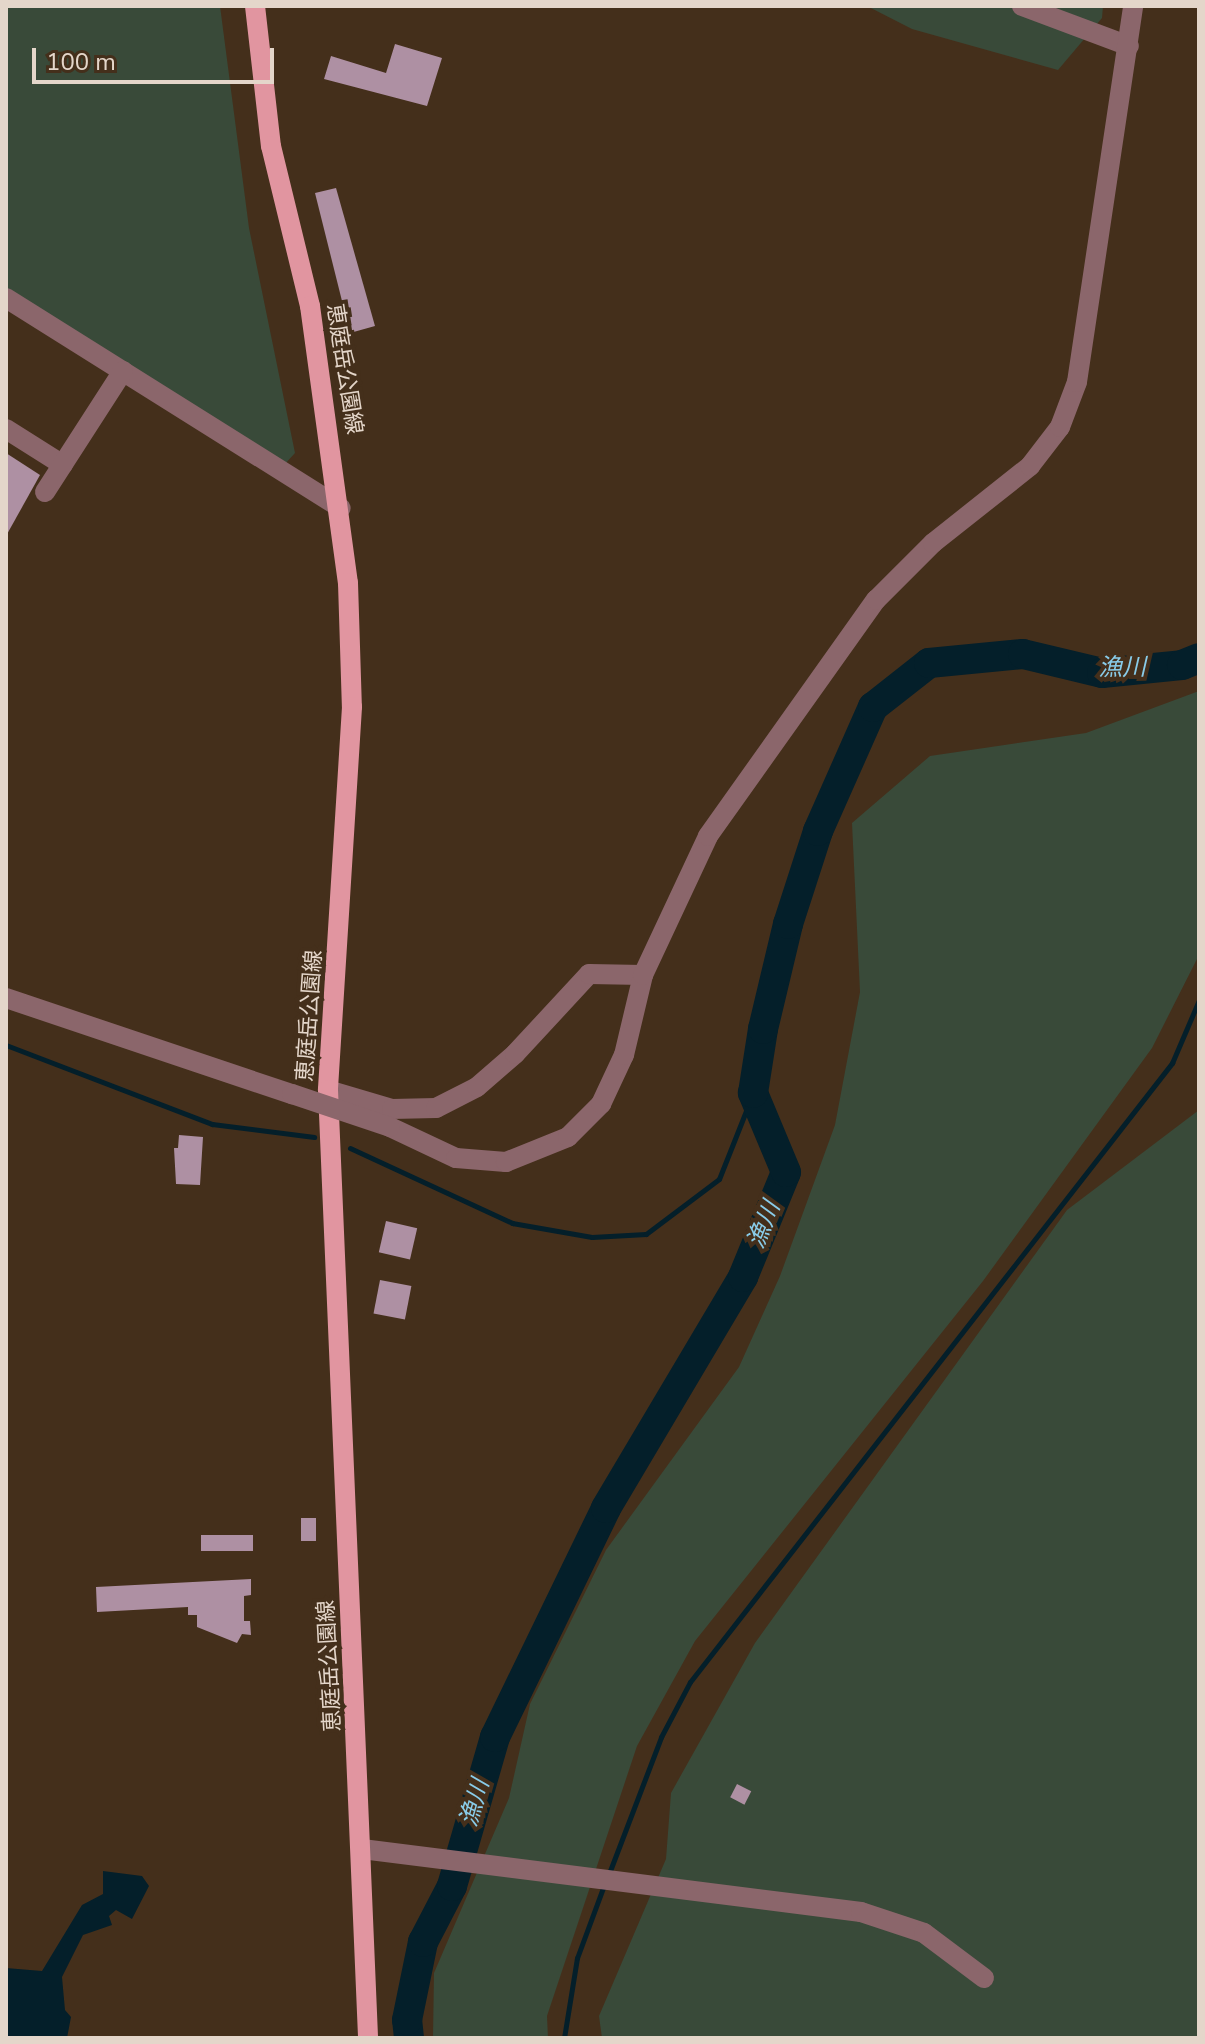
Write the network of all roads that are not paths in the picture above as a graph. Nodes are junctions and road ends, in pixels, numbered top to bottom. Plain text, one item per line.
1 (255, 6) edge
2 (1022, 6) edge
3 (1133, 6) edge
4 (1129, 46) junction
5 (6, 298) edge
6 (123, 371) junction
7 (6, 429) edge
8 (63, 465) junction
9 (45, 492) dead end
10 (341, 508) junction
11 (643, 975) junction
12 (6, 998) edge
13 (328, 1090) junction
14 (362, 1849) junction
15 (984, 1978) dead end
16 (368, 2038) edge

1 - 10 main road, 恵庭岳公園線
2 - 4 street
3 - 4 street
4 - 11 street
5 - 6 street
6 - 8 street
6 - 10 street
7 - 8 street
8 - 9 street
10 - 13 main road, 恵庭岳公園線
11 - 12 street, bridge
11 - 13 street
13 - 14 main road, 恵庭岳公園線
14 - 15 street
14 - 16 main road, 恵庭岳公園線

